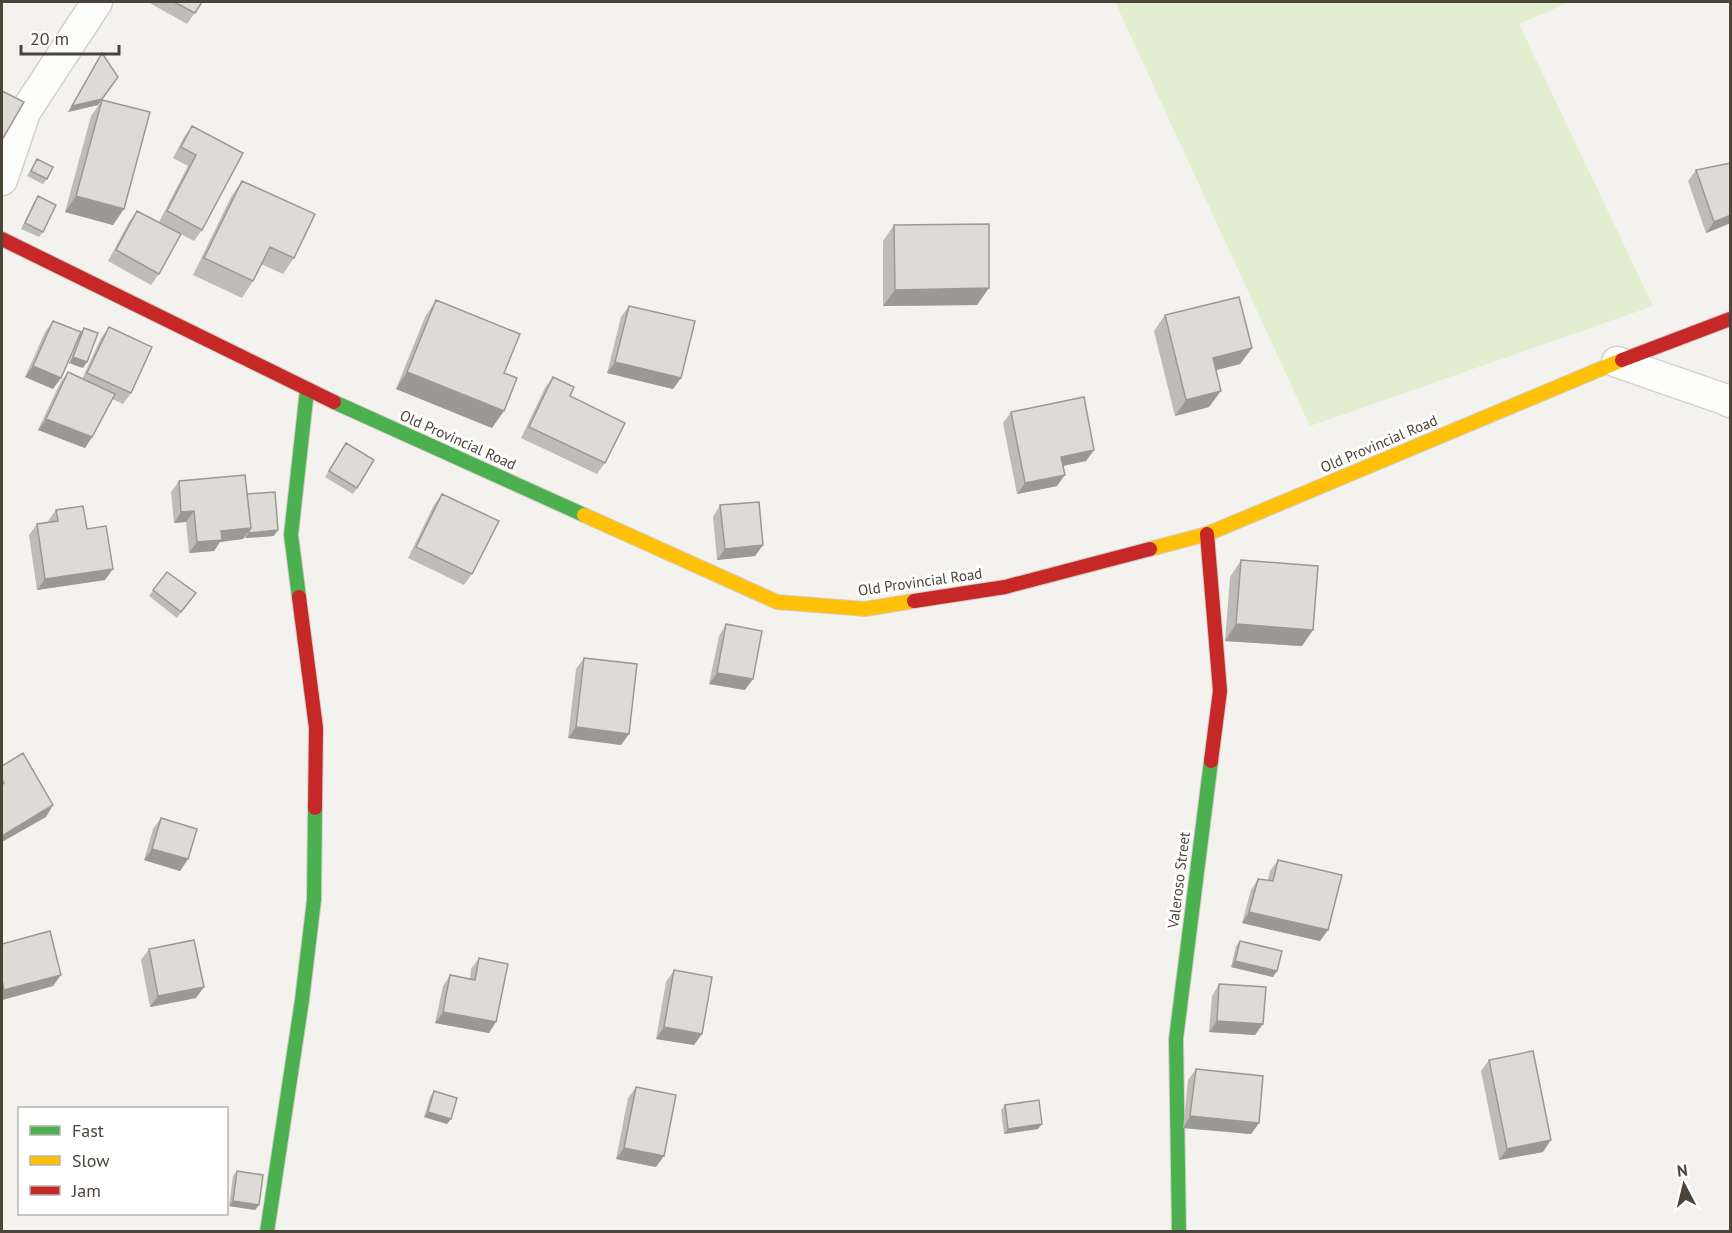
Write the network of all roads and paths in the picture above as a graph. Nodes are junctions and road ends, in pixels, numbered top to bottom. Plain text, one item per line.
1 (97, 2) edge
2 (2, 180) edge
3 (2, 239) edge
4 (1731, 319) edge
5 (1617, 362) junction
6 (307, 390) junction
7 (1731, 402) edge
8 (1207, 534) junction
9 (267, 1232) edge
10 (1179, 1232) edge

1 - 2 street
3 - 6 main road, Old Provincial Road
4 - 5 main road, Old Provincial Road
5 - 7 street
5 - 8 main road, Old Provincial Road
6 - 8 main road, Old Provincial Road
6 - 9 main road
8 - 10 main road, Valeroso Street

